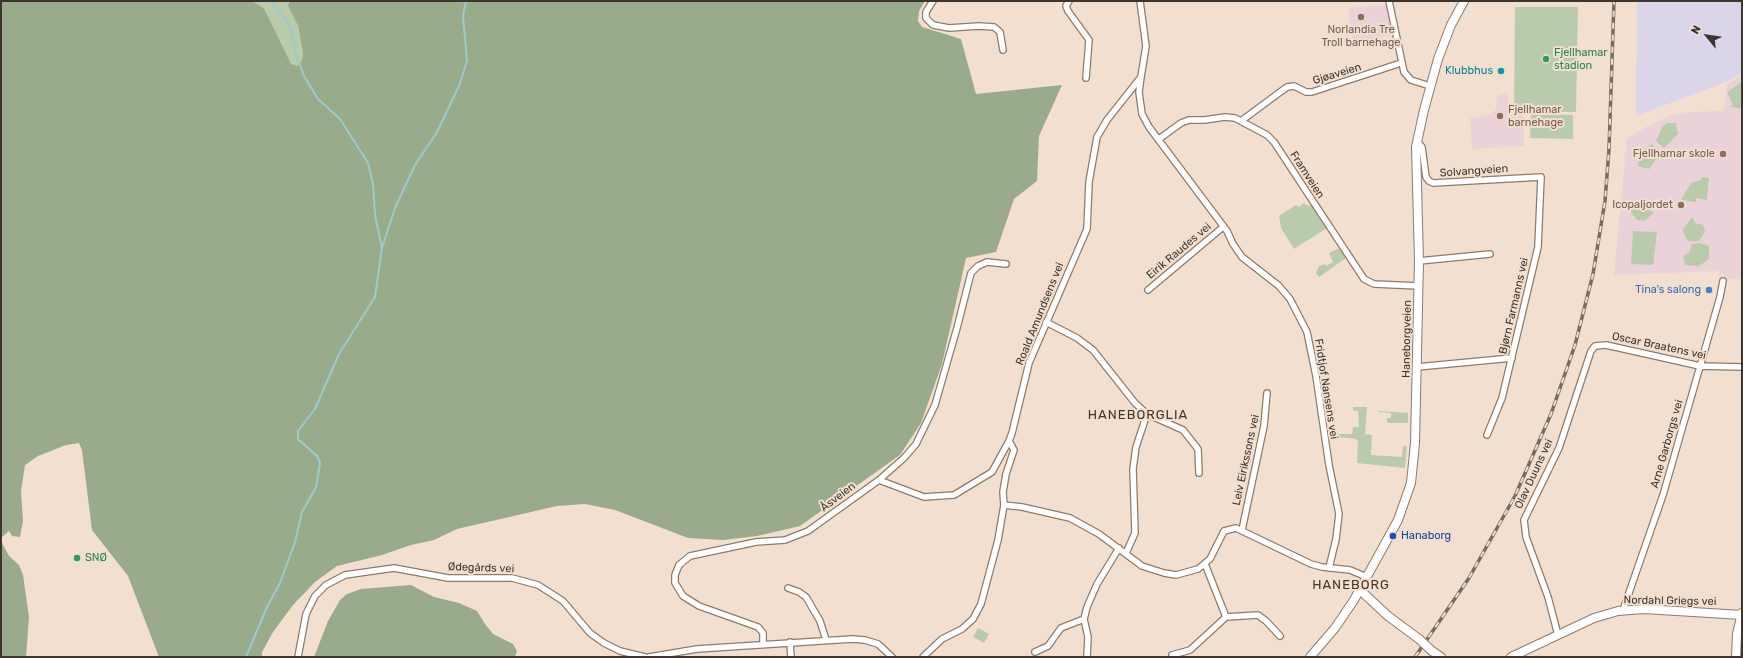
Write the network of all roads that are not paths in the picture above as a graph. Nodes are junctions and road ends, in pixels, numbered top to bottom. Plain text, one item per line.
1 (933, 1) edge
2 (1069, 1) edge
3 (1140, 1) edge
4 (1389, 1) edge
5 (1464, 1) edge
6 (1003, 50) dead end
7 (1401, 63) junction
8 (1086, 78) dead end
9 (1140, 78) junction
10 (1430, 86) junction
11 (1241, 121) junction
12 (1159, 139) junction
13 (1417, 141) junction
14 (1541, 177) joint
15 (1223, 227) junction
16 (1490, 254) dead end
17 (1419, 261) junction
18 (1006, 264) dead end
19 (1723, 281) dead end
20 (1419, 286) junction
21 (1148, 290) dead end
22 (1046, 322) junction
23 (1595, 346) joint
24 (1512, 358) junction
25 (1700, 366) junction
26 (1417, 367) junction
27 (1742, 367) edge
28 (1267, 393) dead end
29 (1147, 414) junction
30 (1487, 435) dead end
31 (1009, 442) junction
32 (1199, 473) dead end
33 (879, 480) junction
34 (1004, 505) junction
35 (1242, 530) junction
36 (1119, 548) junction
37 (1126, 553) junction
38 (1205, 564) junction
39 (1329, 568) junction
40 (1367, 577) junction
41 (788, 588) dead end
42 (1360, 590) junction
43 (1623, 610) junction
44 (1742, 614) edge
45 (1226, 617) junction
46 (1084, 619) junction
47 (1558, 635) junction
48 (1280, 636) dead end
49 (826, 640) junction
50 (790, 642) junction
51 (763, 644) junction
52 (1035, 652) dead end
53 (1172, 655) dead end
54 (298, 657) edge
55 (645, 657) edge
56 (649, 657) edge
57 (657, 657) edge
58 (791, 657) edge
59 (892, 657) edge
60 (923, 657) edge
61 (1087, 657) edge
62 (1310, 657) edge
63 (1442, 657) edge
64 (1511, 657) edge
65 (1736, 657) edge

1 - 6 street
2 - 8 street
3 - 9 street, Fridtjof Nansens vei
4 - 7 street
5 - 10 street, Haneborgveien
7 - 10 street
7 - 11 street, Gjøaveien
9 - 12 street, Fridtjof Nansens vei
9 - 22 street, Roald Amundsens vei
10 - 13 street, Haneborgveien
11 - 12 street, Framveien
11 - 20 street, Framveien
12 - 15 street, Fridtjof Nansens vei
13 - 14 street, Solvangveien
13 - 17 street, Haneborgveien
14 - 24 street, Bjørn Farmanns vei
15 - 21 street, Eirik Raudes vei
15 - 39 street, Fridtjof Nansens vei
16 - 17 street
17 - 20 street, Haneborgveien
18 - 33 street, Åsveien
19 - 25 street, Arne Garborgs vei
20 - 26 street, Haneborgveien
22 - 29 street
22 - 31 street, Roald Amundsens vei
23 - 25 street, Oscar Braatens vei
23 - 47 street, Olav Duuns vei
24 - 26 street
24 - 30 street, Bjørn Farmanns vei
25 - 27 street, Oscar Braatens vei
25 - 43 street, Arne Garborgs vei
26 - 40 street, Haneborgveien
28 - 35 street, Leiv Eirikssons vei
29 - 32 street
29 - 37 street
31 - 33 street
31 - 34 street, Roald Amundsens vei
33 - 51 street, Åsveien
34 - 36 street
34 - 60 street, Roald Amundsens vei
35 - 38 street
35 - 39 street
36 - 37 street
36 - 46 street
37 - 38 street
38 - 45 street
39 - 40 street
40 - 42 street, Haneborgveien
41 - 49 street
42 - 62 street, Haneborgveien
42 - 63 street, bridge
43 - 44 street, Nordahl Griegs vei
43 - 47 street, Nordahl Griegs vei
44 - 65 street
45 - 48 street
45 - 53 street
46 - 52 street
46 - 61 street
47 - 64 street, Nordahl Griegs vei
49 - 50 street
49 - 59 street
50 - 51 street
50 - 58 street
51 - 57 street
54 - 55 street, Ødegårds vei
56 - 57 street

